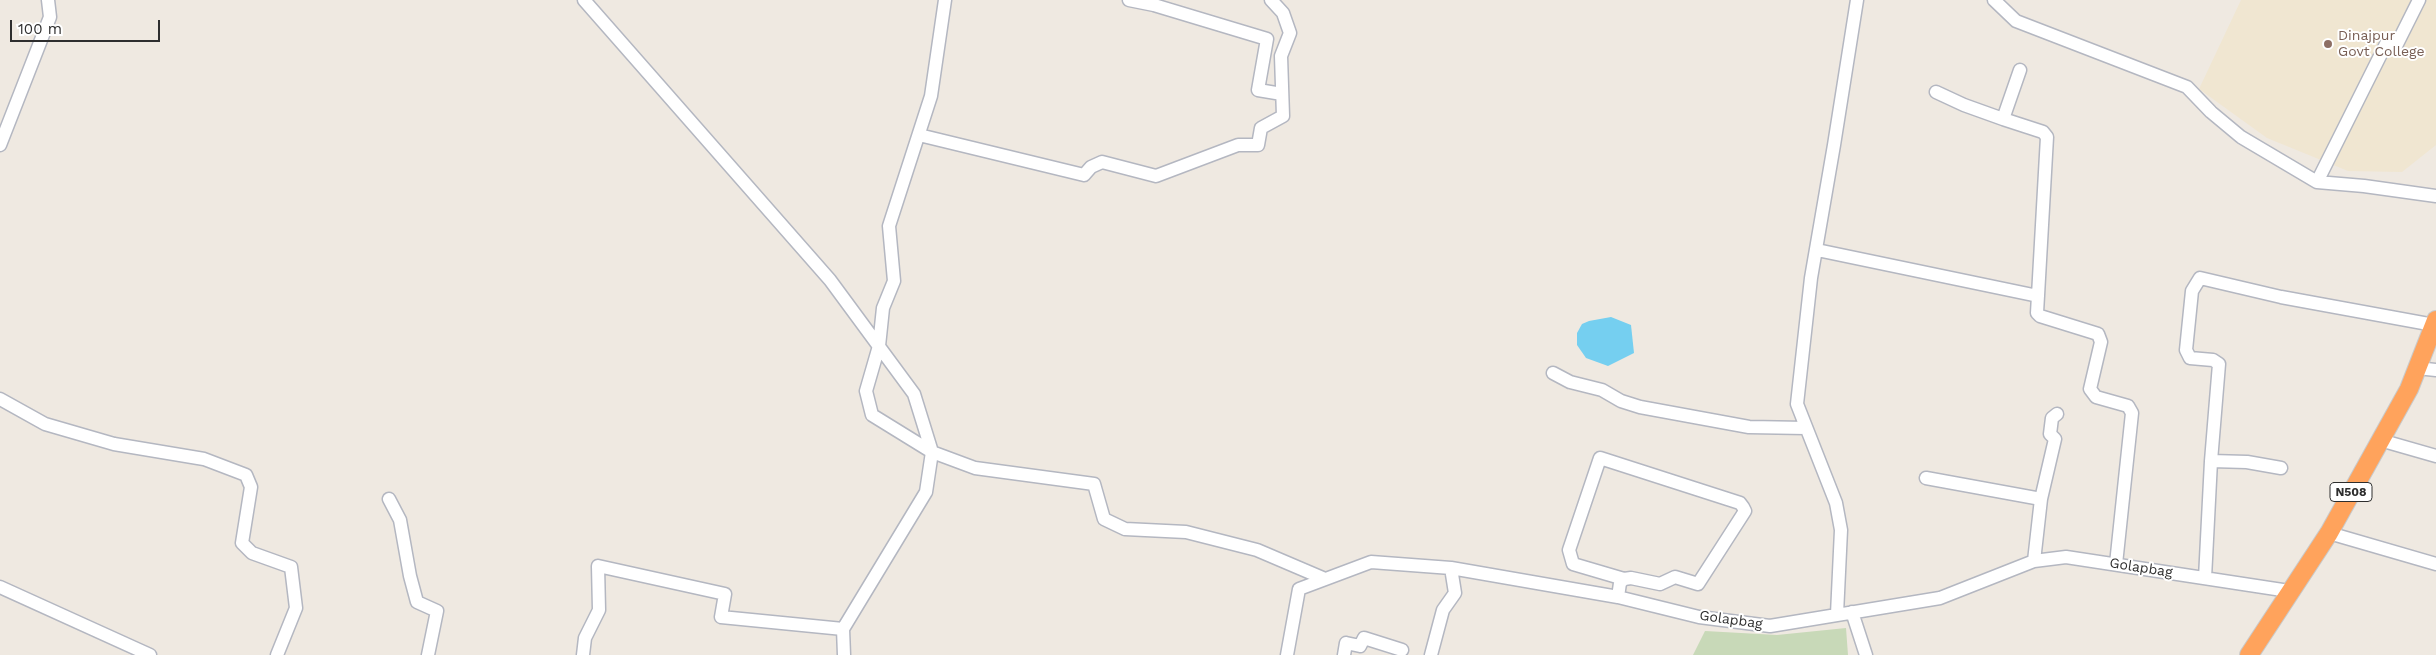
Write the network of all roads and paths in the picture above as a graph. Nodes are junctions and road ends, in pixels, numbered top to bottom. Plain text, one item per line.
1 (48, 0) edge
2 (584, 0) edge
3 (945, 0) edge
4 (1129, 0) edge
5 (1271, 0) edge
6 (1994, 0) edge
7 (2419, 0) edge
8 (1854, 1) edge
9 (2020, 70) dead end
10 (1936, 92) dead end
11 (1282, 94) junction
12 (2003, 119) junction
13 (919, 135) junction
14 (0, 146) edge
15 (2317, 182) junction
16 (2436, 196) edge
17 (1817, 250) junction
18 (2038, 296) junction
19 (2435, 322) edge
20 (879, 346) junction
21 (2417, 368) junction
22 (2436, 370) edge
23 (1553, 373) dead end
24 (0, 399) edge
25 (2057, 414) dead end
26 (1806, 428) junction
27 (2380, 440) junction
28 (932, 452) junction
29 (2436, 456) edge
30 (2212, 461) junction
31 (2281, 468) dead end
32 (1926, 478) dead end
33 (389, 499) dead end
34 (2041, 499) junction
35 (2329, 533) junction
36 (2034, 561) junction
37 (2116, 564) junction
38 (2436, 564) edge
39 (1451, 568) junction
40 (1624, 578) junction
41 (2204, 578) junction
42 (1325, 579) junction
43 (0, 587) edge
44 (2289, 591) junction
45 (1618, 596) junction
46 (1852, 612) junction
47 (1837, 614) junction
48 (843, 629) junction
49 (1402, 650) dead end
50 (150, 655) edge
51 (277, 655) edge
52 (428, 655) edge
53 (583, 655) edge
54 (844, 655) edge
55 (1287, 655) edge
56 (1344, 655) edge
57 (1431, 655) edge
58 (1866, 655) edge
59 (2248, 655) edge

1 - 14 street
2 - 20 street
3 - 13 street
4 - 11 street
5 - 11 street
6 - 15 street
7 - 15 street
8 - 17 street
9 - 12 street
10 - 12 street
11 - 13 street
12 - 18 street
13 - 20 street
15 - 16 street
17 - 18 street
17 - 26 street
18 - 37 street
19 - 21 highway, N508
19 - 30 street
20 - 28 street
20 - 28 street
21 - 22 street
21 - 27 highway, N508
23 - 26 street
24 - 51 street
25 - 34 street
26 - 47 street
27 - 29 street
27 - 35 highway, N508
28 - 42 street
28 - 48 street
30 - 31 street
30 - 41 street
32 - 34 street
33 - 52 street
34 - 36 street
35 - 38 street
35 - 44 highway, N508
36 - 37 street, Golapbag
36 - 46 street, Golapbag
37 - 41 street, Golapbag
39 - 42 street, Golapbag
39 - 45 street, Golapbag
39 - 57 street
40 - 40 street
40 - 45 street
41 - 44 street, Golapbag
42 - 55 street, Golapbag
43 - 50 street
44 - 59 highway, N508
45 - 47 street, Golapbag
46 - 47 street, Golapbag
46 - 58 street
48 - 53 street
48 - 54 street
49 - 56 street

